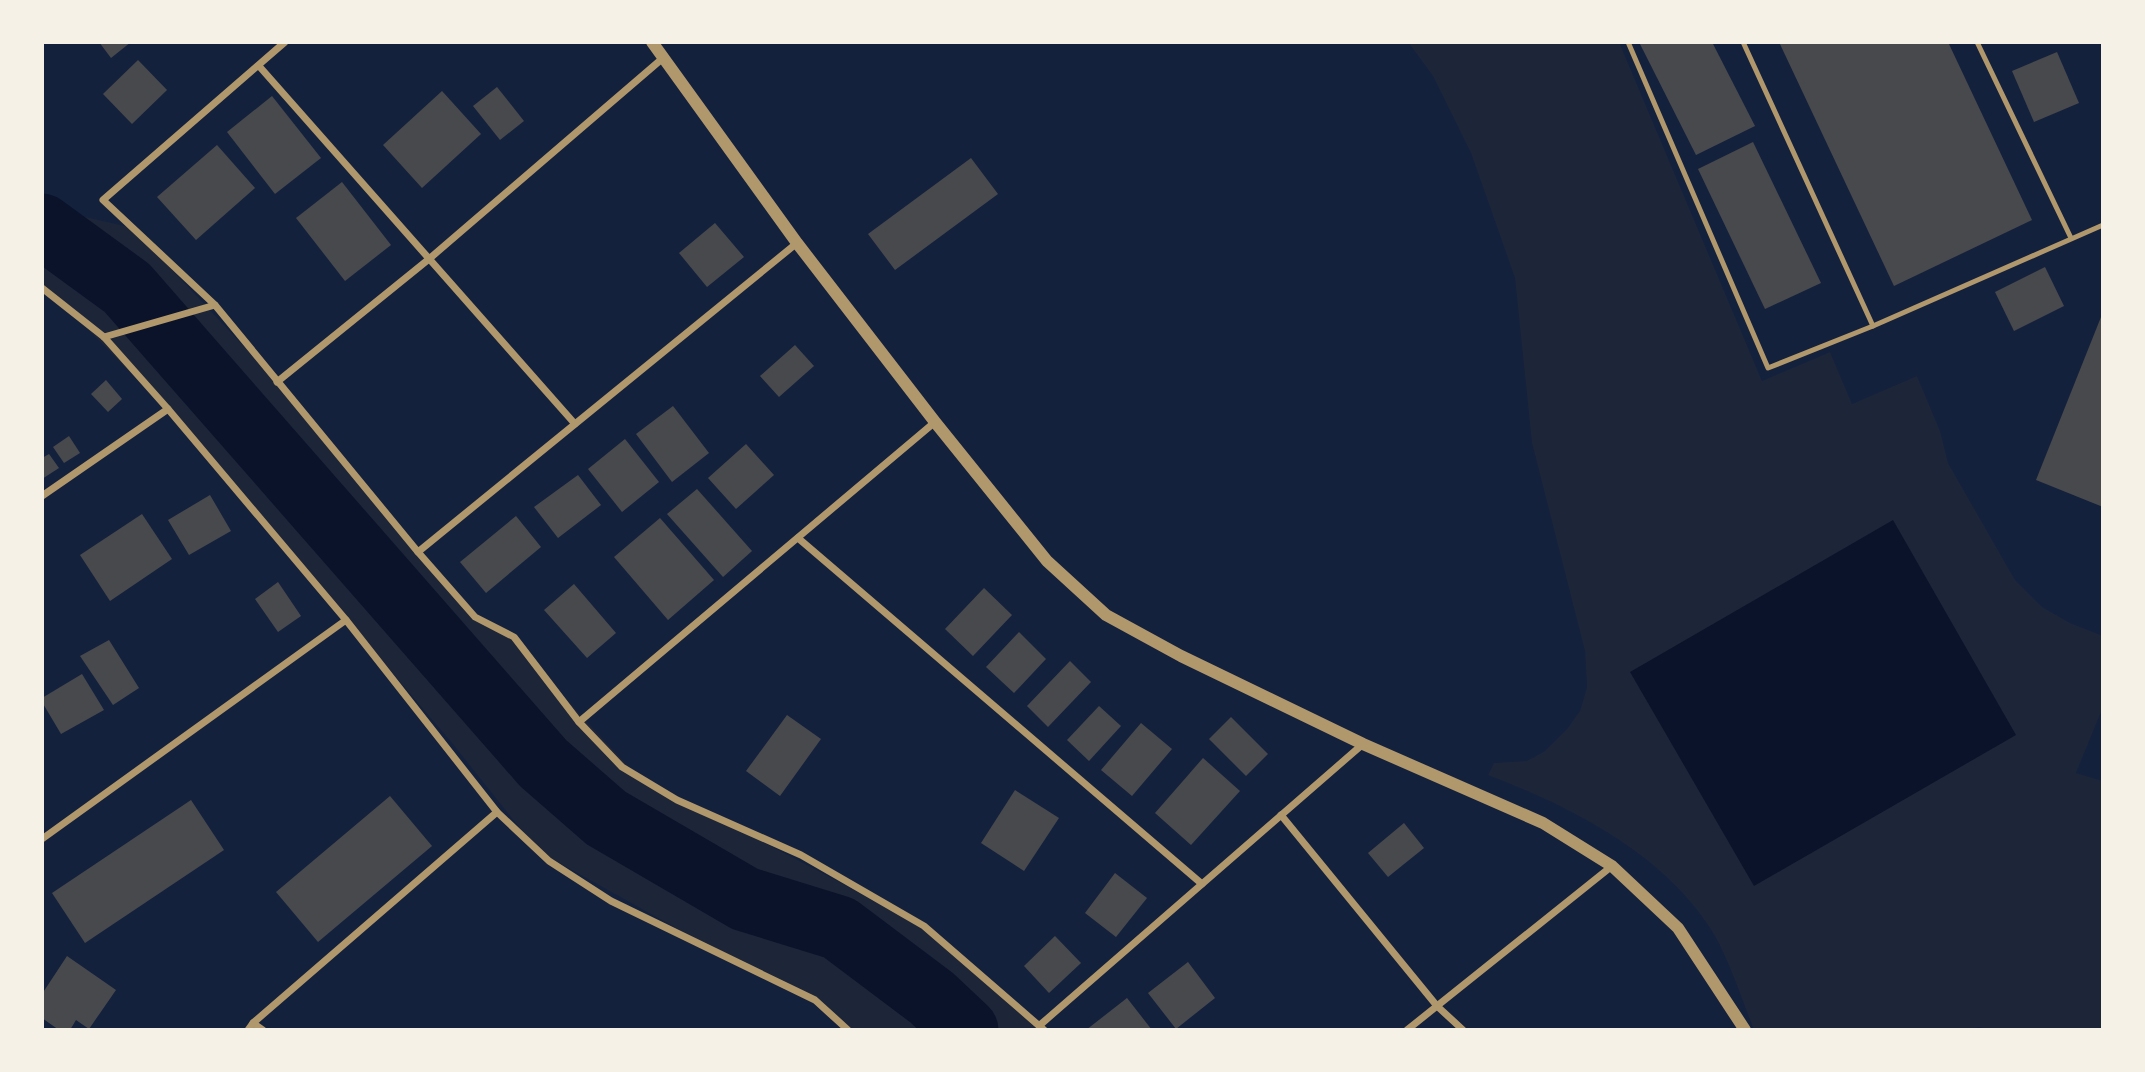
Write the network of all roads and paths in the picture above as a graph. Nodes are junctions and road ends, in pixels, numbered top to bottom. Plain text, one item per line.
1 (285, 42) edge
2 (652, 42) edge
3 (1628, 42) edge
4 (1743, 42) edge
5 (1977, 42) edge
6 (663, 58) junction
7 (259, 65) junction
8 (2103, 225) edge
9 (2071, 238) junction
10 (797, 243) junction
11 (429, 259) junction
12 (42, 288) edge
13 (215, 305) junction
14 (1873, 326) junction
15 (104, 337) junction
16 (277, 382) junction
17 (168, 409) junction
18 (935, 422) junction
19 (575, 425) junction
20 (42, 496) edge
21 (798, 538) junction
22 (418, 552) junction
23 (346, 620) junction
24 (579, 722) junction
25 (1363, 744) junction
26 (498, 812) junction
27 (1281, 815) junction
28 (42, 839) edge
29 (1612, 866) junction
30 (1202, 884) junction
31 (1437, 1006) junction
32 (250, 1027) edge
33 (1042, 1027) edge
34 (263, 1030) edge
35 (848, 1030) edge
36 (1407, 1030) edge
37 (1463, 1030) edge
38 (1745, 1030) edge

1 - 7 street
2 - 6 street
3 - 14 lane
4 - 14 lane
5 - 9 lane
6 - 10 street
6 - 11 street
7 - 11 street
7 - 13 street
8 - 9 lane
9 - 14 lane
10 - 18 street
10 - 19 street
11 - 16 street
11 - 19 street
12 - 15 street
13 - 15 street
13 - 16 street
15 - 17 street
16 - 22 street
17 - 20 street
17 - 23 street
18 - 21 street
18 - 25 street
19 - 22 street
21 - 24 street
21 - 30 street
22 - 24 street
23 - 26 street
23 - 28 street
24 - 33 street
25 - 27 street
25 - 29 street
26 - 32 street
26 - 35 street
27 - 30 street
27 - 31 street
29 - 31 street
29 - 38 street
30 - 33 street
31 - 36 street
31 - 37 street
32 - 34 street

